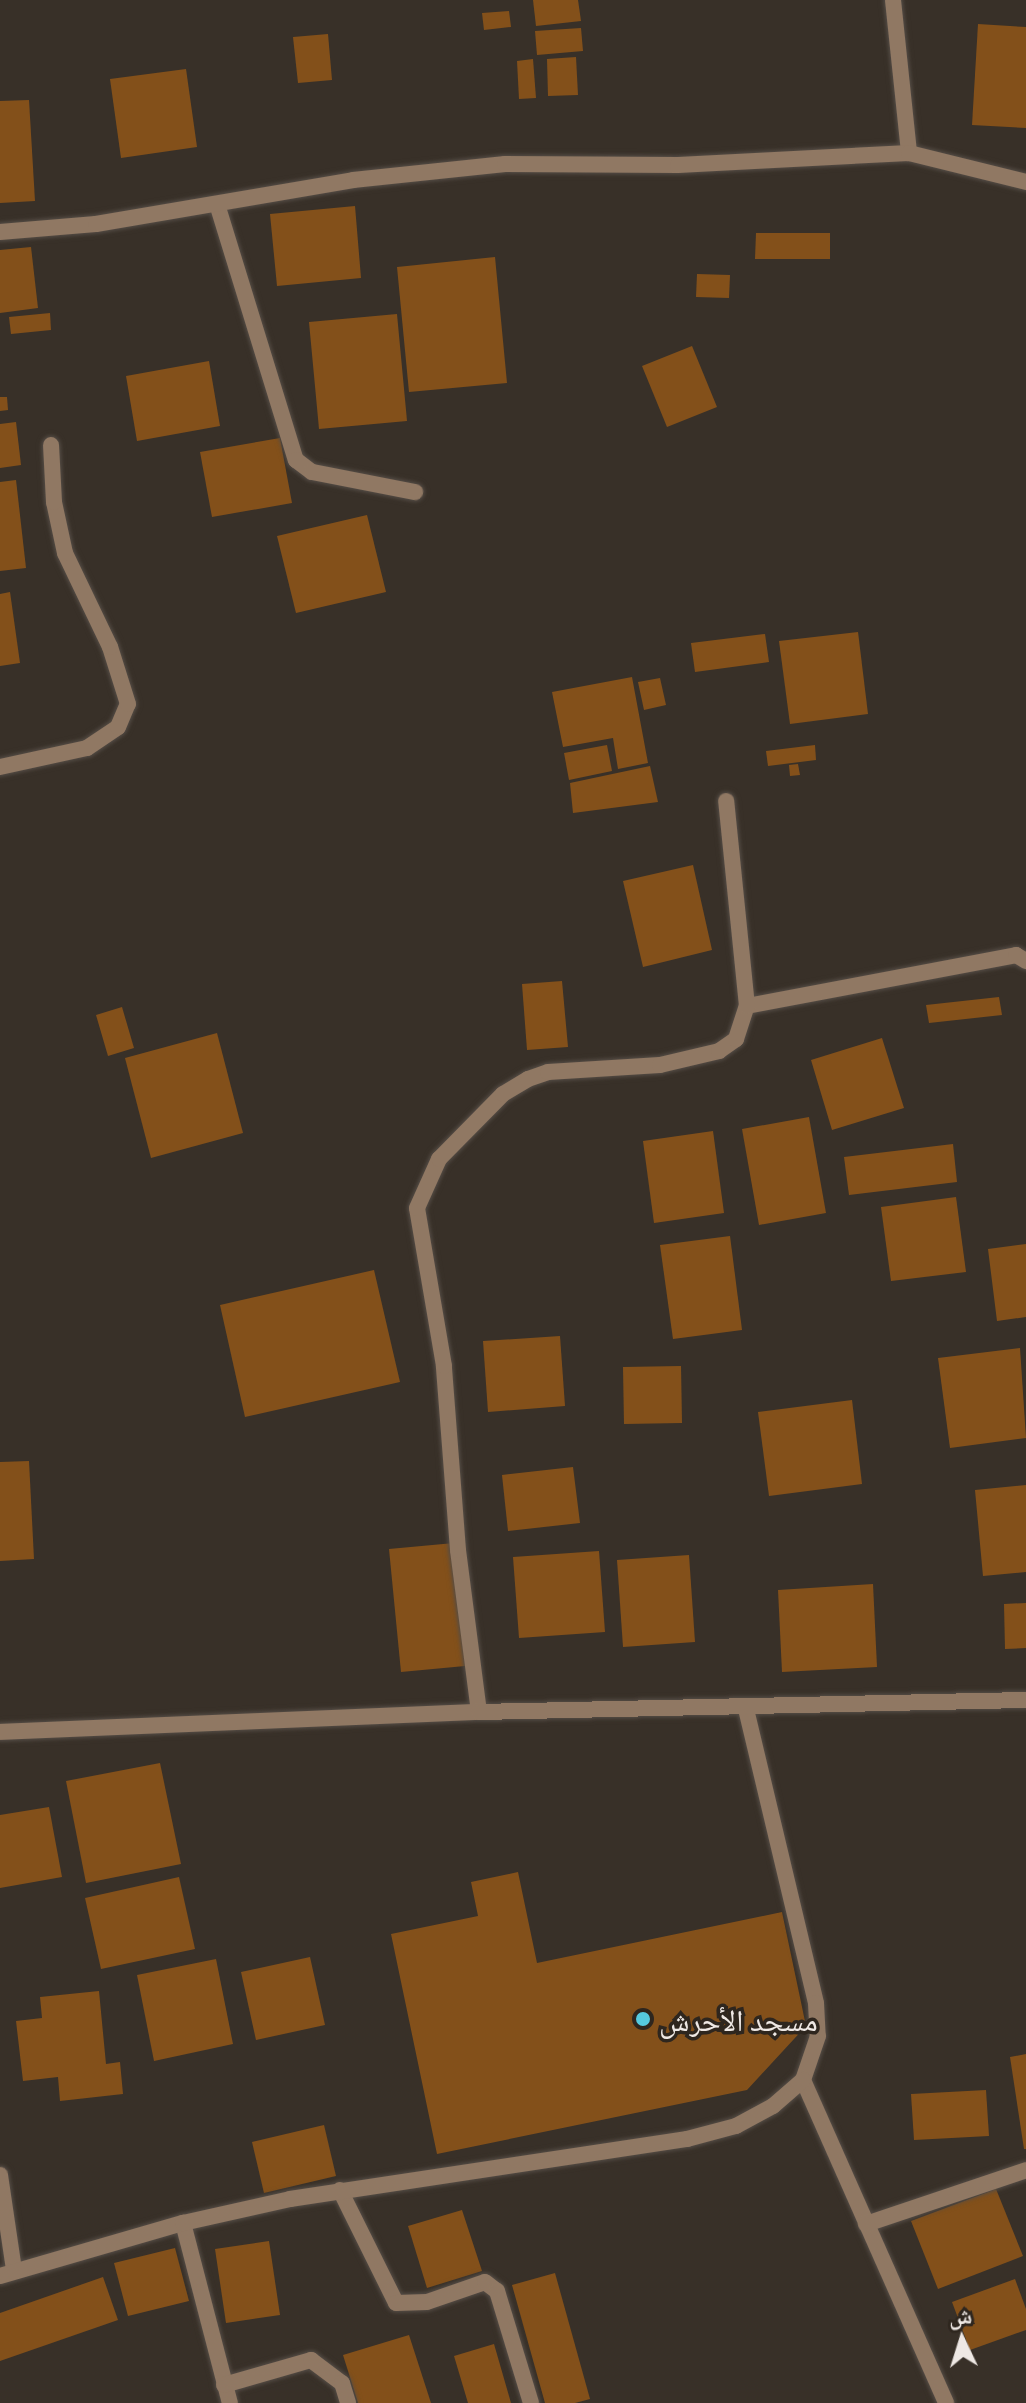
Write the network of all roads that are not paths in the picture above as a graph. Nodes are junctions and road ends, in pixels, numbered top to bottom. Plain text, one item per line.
1 (893, 0) edge
2 (909, 153) junction
3 (1026, 182) edge
4 (217, 204) junction
5 (0, 232) edge
6 (51, 445) dead end
7 (415, 492) dead end
8 (0, 767) edge
9 (726, 801) dead end
10 (1026, 961) edge
11 (747, 1006) junction
12 (1026, 1700) edge
13 (746, 1709) junction
14 (479, 1712) junction
15 (0, 1732) edge
16 (803, 2080) junction
17 (1026, 2170) edge
18 (0, 2175) edge
19 (340, 2190) junction
20 (183, 2223) junction
21 (866, 2224) junction
22 (7, 2273) edge
23 (224, 2385) junction
24 (230, 2403) edge
25 (348, 2403) edge
26 (531, 2403) edge
27 (946, 2403) edge

1 - 2 street
2 - 3 street
2 - 4 street
4 - 5 street
4 - 7 street
6 - 8 street
9 - 11 street
10 - 11 street
11 - 14 street
12 - 13 street
13 - 14 street
13 - 16 street
14 - 15 street
16 - 19 street
16 - 21 street
17 - 21 street
18 - 22 street
19 - 20 street
19 - 26 street
20 - 22 street
20 - 23 street
21 - 27 street
23 - 24 street
23 - 25 street

